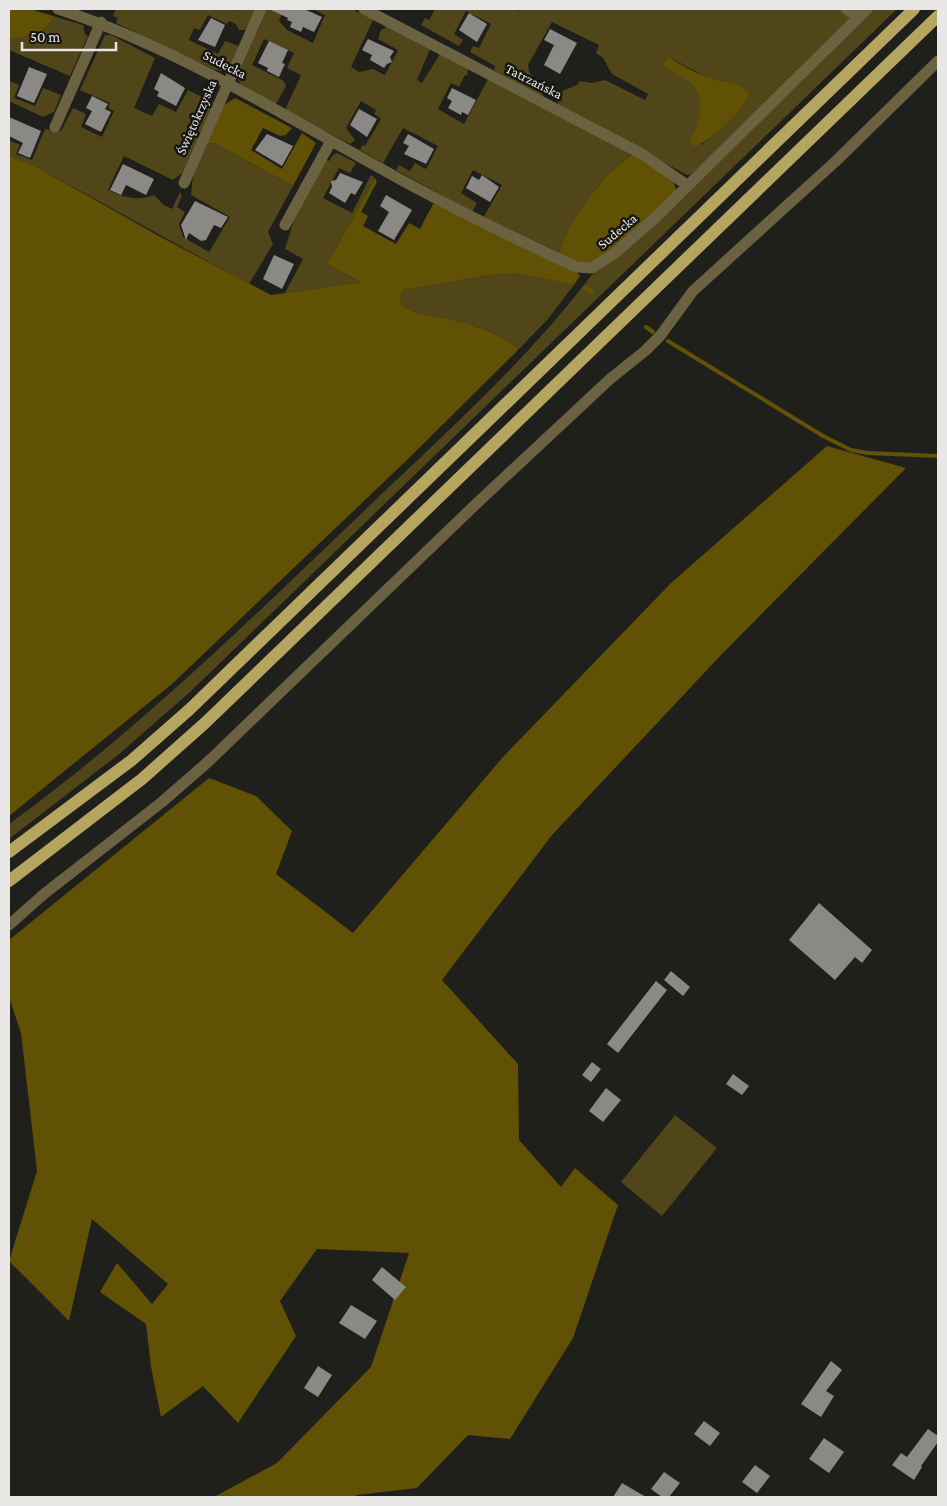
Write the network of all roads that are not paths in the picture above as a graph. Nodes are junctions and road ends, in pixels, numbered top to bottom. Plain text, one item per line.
1 (58, 9) edge
2 (261, 9) edge
3 (364, 9) edge
4 (846, 9) edge
5 (914, 9) edge
6 (862, 13) edge
7 (938, 16) edge
8 (100, 22) junction
9 (938, 61) edge
10 (228, 82) junction
11 (55, 127) dead end
12 (331, 141) junction
13 (184, 183) dead end
14 (687, 186) junction
15 (285, 224) dead end
16 (9, 852) edge
17 (9, 880) edge
18 (9, 925) edge

1 - 8 street, Sudecka
2 - 10 street, Świętokrzyska
3 - 14 street, Tatrzańska
4 - 6 street
5 - 16 main road
6 - 14 street, Sudecka
7 - 17 main road
8 - 10 street, Sudecka
8 - 11 street
9 - 18 street
10 - 12 street, Sudecka
10 - 13 street, Świętokrzyska
12 - 14 street, Sudecka
12 - 15 street

